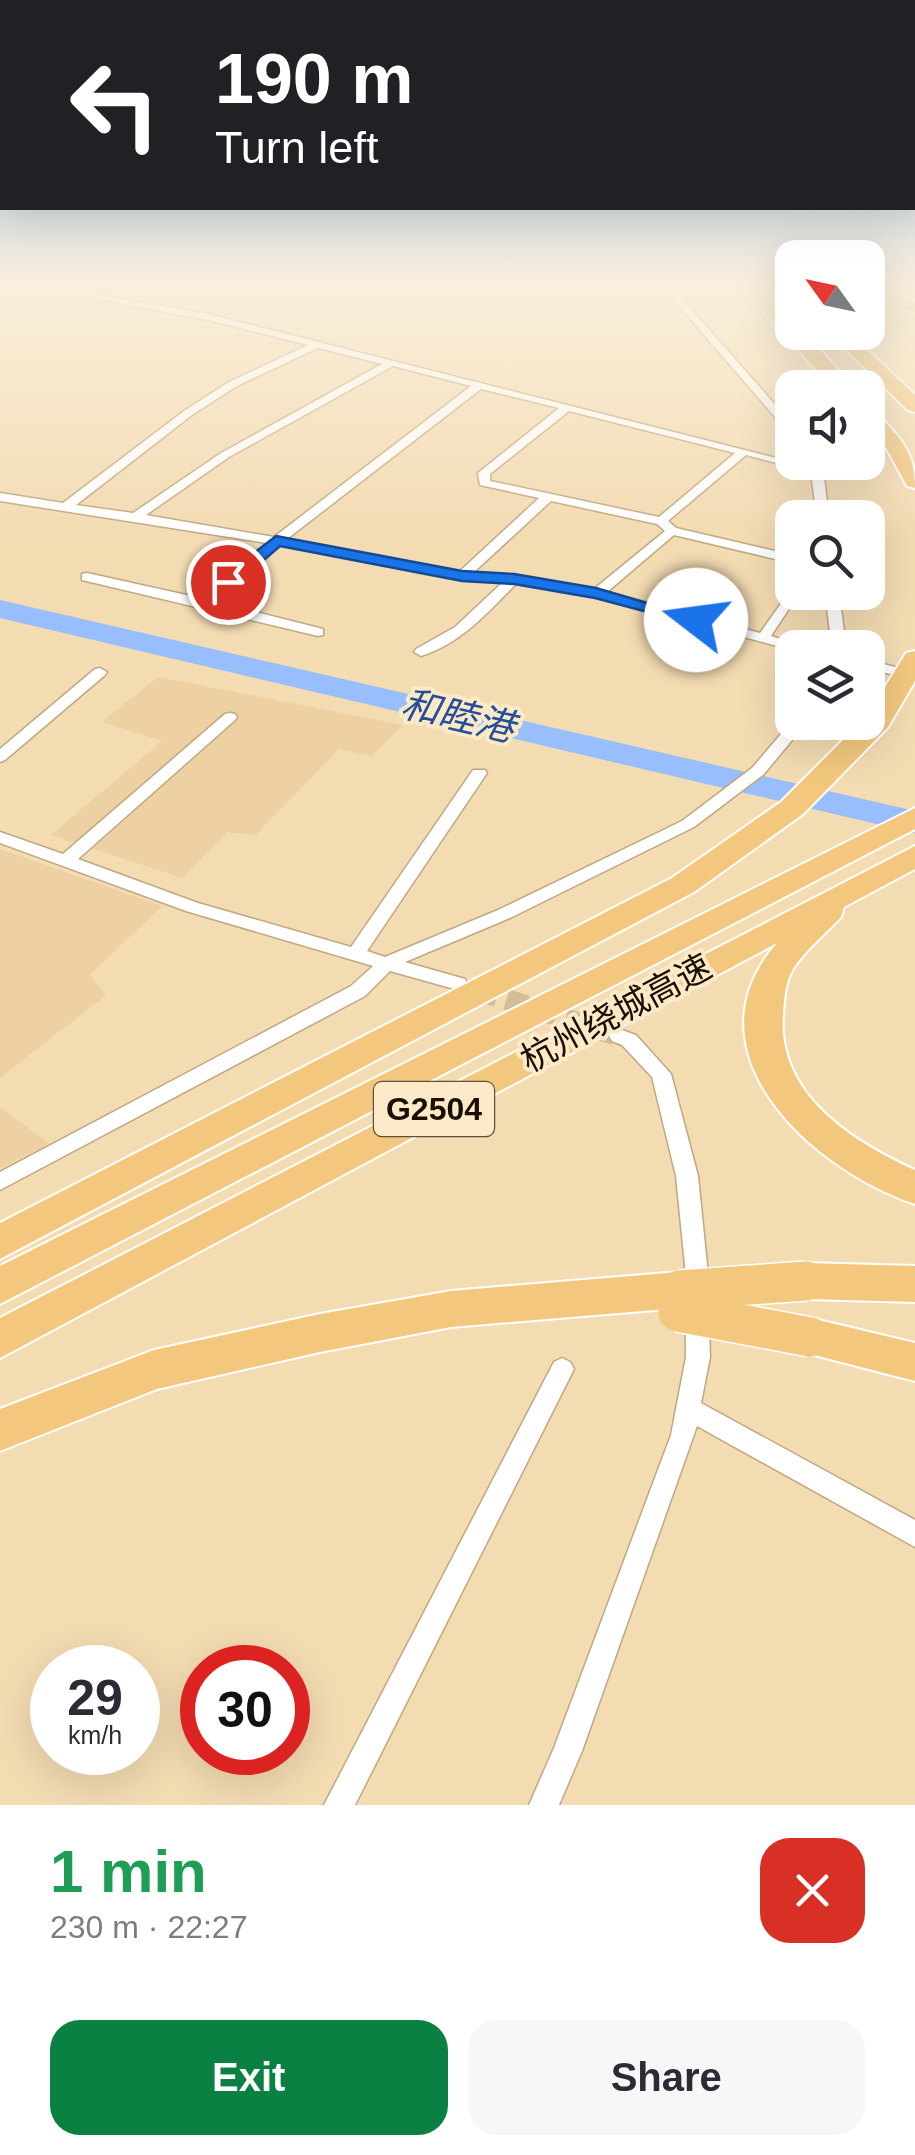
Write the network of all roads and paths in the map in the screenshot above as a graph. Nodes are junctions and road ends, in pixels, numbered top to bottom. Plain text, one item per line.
1 (265, 369) edge
2 (379, 369) edge
3 (419, 369) edge
4 (739, 369) edge
5 (876, 369) edge
6 (479, 385) junction
7 (915, 406) edge
8 (566, 408) junction
9 (775, 411) edge
10 (885, 434) edge
11 (743, 452) junction
12 (775, 458) edge
13 (915, 481) edge
14 (548, 496) junction
15 (0, 497) edge
16 (65, 506) junction
17 (134, 517) junction
18 (666, 526) junction
19 (276, 541) junction
20 (775, 555) edge
21 (462, 576) junction
22 (88, 578) dead end
23 (514, 579) junction
24 (596, 593) junction
25 (203, 603) junction
26 (782, 610) edge
27 (318, 632) dead end
28 (763, 638) junction
29 (775, 641) edge
30 (421, 652) dead end
31 (902, 665) edge
32 (100, 672) dead end
33 (230, 716) dead end
34 (785, 740) edge
35 (0, 756) edge
36 (478, 773) dead end
37 (915, 817) edge
38 (0, 837) edge
39 (915, 856) edge
40 (66, 861) junction
41 (845, 880) junction
42 (356, 954) junction
43 (387, 963) junction
44 (458, 984) tunnel mouth
45 (619, 1036) tunnel mouth
46 (0, 1182) edge
47 (915, 1188) edge
48 (0, 1242) edge
49 (915, 1284) edge
50 (0, 1286) edge
51 (678, 1301) junction
52 (0, 1339) edge
53 (915, 1362) edge
54 (562, 1370) dead end
55 (688, 1408) junction
56 (0, 1430) edge
57 (915, 1534) edge
58 (339, 1805) edge
59 (544, 1805) edge

1 - 16 street
2 - 17 street
3 - 6 street
4 - 9 street
5 - 7 highway
6 - 8 street
6 - 19 street
8 - 11 street
8 - 14 street
10 - 13 highway
11 - 12 street
11 - 18 street
14 - 18 street
14 - 21 street
15 - 16 street
16 - 17 street
17 - 19 street
18 - 20 street
18 - 24 street
19 - 21 street
19 - 25 street
21 - 23 street
22 - 25 street
23 - 24 street
23 - 30 street
24 - 28 street
25 - 27 street
26 - 28 street
28 - 29 street
31 - 48 highway
32 - 35 street
33 - 40 street
34 - 43 street
36 - 42 street
37 - 41 highway, 杭州绕城高速 / G2504
38 - 40 street
39 - 41 highway, 杭州绕城高速 / G2504
40 - 42 street
41 - 47 highway
41 - 50 highway, 杭州绕城高速 / G2504
41 - 52 highway, 杭州绕城高速 / G2504
42 - 43 street
43 - 44 street
43 - 46 street
45 - 55 street
49 - 51 highway, bridge
51 - 53 highway, bridge
51 - 56 highway
54 - 58 street
55 - 57 street
55 - 59 street

